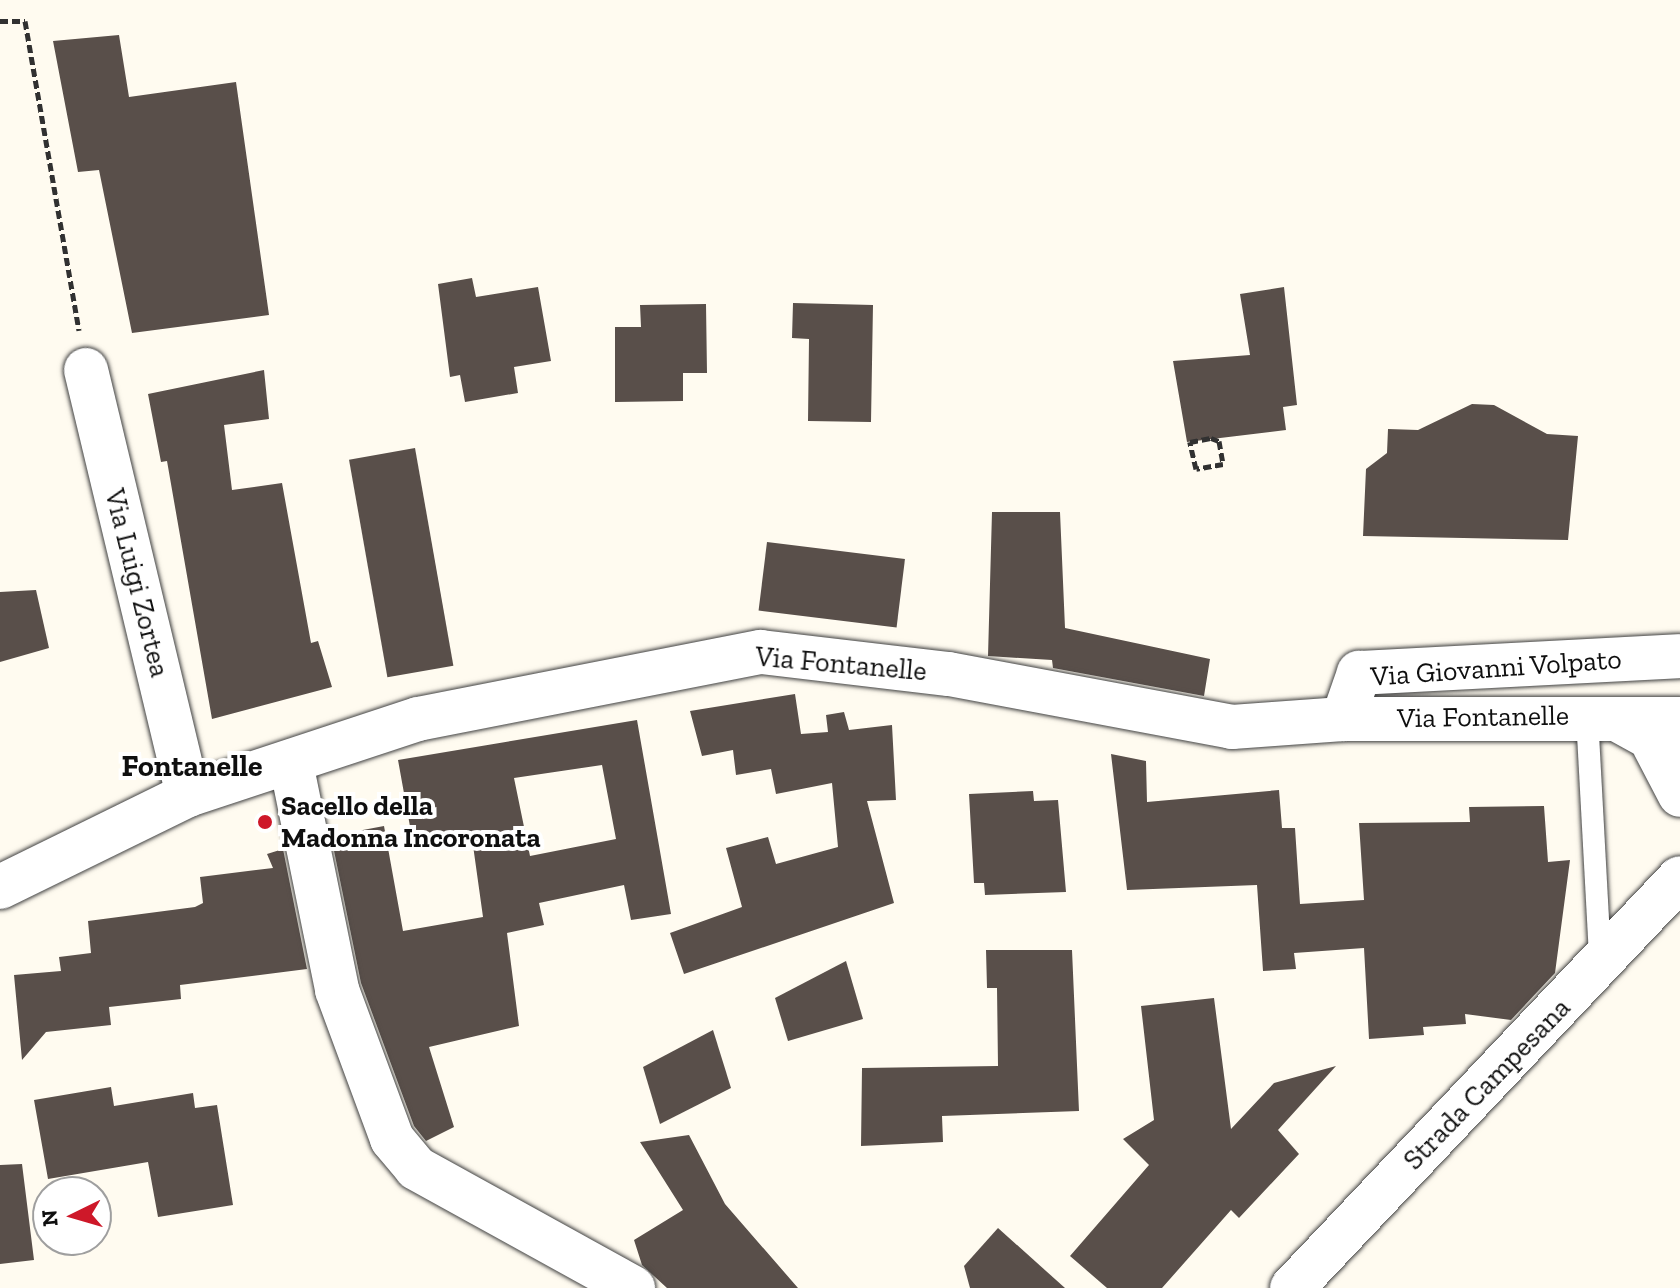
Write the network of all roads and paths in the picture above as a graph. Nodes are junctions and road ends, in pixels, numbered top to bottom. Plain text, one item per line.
1 (0, 21) edge
2 (86, 370) joint
3 (1190, 442) joint
4 (1680, 656) edge
5 (1343, 719) junction
6 (1644, 731) edge
7 (291, 763) junction
8 (188, 795) junction
9 (1680, 795) edge
10 (1680, 878) edge
11 (0, 887) edge
12 (1600, 965) junction
13 (633, 1288) edge
14 (1292, 1288) edge

1 - 2 path
2 - 8 street, Via Luigi Zortea
3 - 3 path
4 - 5 street, Via Giovanni Volpato
5 - 6 street, Via Fontanelle
5 - 7 street, Via Fontanelle
6 - 9 street
6 - 12 lane
7 - 8 street, Via Fontanelle
7 - 13 street
8 - 11 street, Via Fontanelle
10 - 12 street, Strada Campesana
12 - 14 street, Strada Campesana

